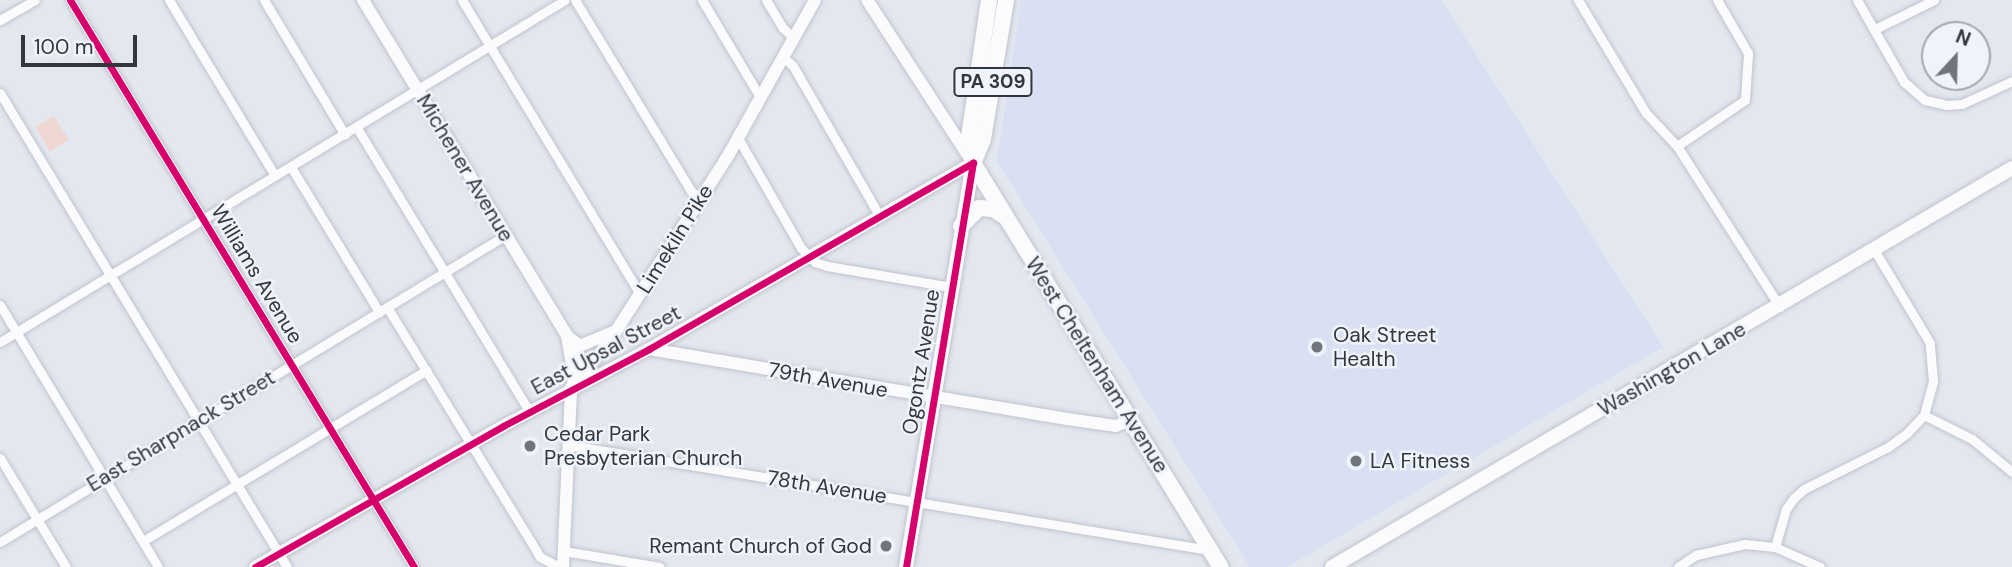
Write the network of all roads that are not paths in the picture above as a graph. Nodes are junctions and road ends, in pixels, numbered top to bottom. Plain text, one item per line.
1 (35, 0) edge
2 (70, 0) edge
3 (169, 0) edge
4 (264, 0) edge
5 (363, 0) edge
6 (462, 0) edge
7 (575, 0) edge
8 (702, 0) edge
9 (766, 0) edge
10 (815, 0) edge
11 (867, 0) edge
12 (989, 0) edge
13 (1006, 0) edge
14 (1578, 0) edge
15 (1717, 0) edge
16 (1857, 0) edge
17 (1934, 0) edge
18 (560, 1) edge
19 (0, 20) edge
20 (1875, 29) junction
21 (793, 37) junction
22 (490, 46) junction
23 (782, 56) junction
24 (2012, 81) edge
25 (418, 89) junction
26 (0, 93) edge
27 (760, 97) junction
28 (357, 128) junction
29 (345, 135) junction
30 (738, 138) junction
31 (1677, 146) junction
32 (973, 163) junction
33 (291, 167) junction
34 (2012, 168) edge
35 (275, 176) junction
36 (700, 199) junction
37 (879, 215) junction
38 (1005, 216) junction
39 (203, 219) junction
40 (961, 226) junction
41 (506, 234) junction
42 (1875, 251) junction
43 (808, 257) junction
44 (444, 272) junction
45 (111, 275) junction
46 (951, 287) junction
47 (640, 294) junction
48 (0, 305) edge
49 (1780, 307) junction
50 (383, 309) junction
51 (616, 331) junction
52 (17, 332) junction
53 (567, 336) junction
54 (0, 342) edge
55 (578, 347) junction
56 (649, 349) junction
57 (291, 365) junction
58 (426, 370) junction
59 (572, 382) junction
60 (933, 397) junction
61 (529, 411) junction
62 (1924, 415) junction
63 (1131, 420) junction
64 (198, 421) junction
65 (330, 428) junction
66 (471, 444) junction
67 (568, 445) junction
68 (0, 458) edge
69 (2012, 472) edge
70 (105, 477) junction
71 (237, 484) junction
72 (373, 499) junction
73 (917, 502) junction
74 (37, 519) junction
75 (143, 541) junction
76 (0, 542) edge
77 (1775, 547) junction
78 (1210, 550) junction
79 (564, 551) junction
80 (279, 553) junction
81 (66, 567) edge
82 (158, 567) edge
83 (255, 567) edge
84 (287, 567) edge
85 (414, 567) edge
86 (562, 567) edge
87 (660, 567) edge
88 (906, 567) edge
89 (1221, 567) edge
90 (1332, 567) edge
91 (1678, 567) edge
92 (1820, 567) edge

1 - 19 street
2 - 39 street, Williams Avenue
3 - 35 street
4 - 29 street
5 - 25 street, Michener Avenue
6 - 22 street
7 - 36 street
8 - 27 street
9 - 21 street
10 - 21 street, Limekiln Pike
11 - 32 street
12 - 32 highway, Ogontz Avenue / PA 309
13 - 32 highway, Ogontz Avenue / PA 309
14 - 31 street
15 - 31 street
16 - 20 street
17 - 20 street
18 - 22 street
20 - 24 street
21 - 23 street, Limekiln Pike
22 - 25 street
22 - 47 street
23 - 27 street, Limekiln Pike
23 - 37 street
25 - 28 street
25 - 41 street, Michener Avenue
26 - 45 street
27 - 30 street, Limekiln Pike
28 - 29 street
28 - 44 street
29 - 33 street
30 - 36 street, Limekiln Pike
30 - 43 street
31 - 49 street
32 - 37 street, East Upsal Street
32 - 38 highway, West Cheltenham Avenue / PA 309
32 - 40 main road, Ogontz Avenue
33 - 35 street
33 - 50 street
34 - 42 main road, Washington Lane
35 - 39 street
36 - 47 street, Limekiln Pike
37 - 43 street, East Upsal Street
38 - 40 highway
38 - 63 highway, West Cheltenham Avenue / PA 309
39 - 45 street
39 - 57 street, Williams Avenue
40 - 46 main road, Ogontz Avenue
41 - 44 street, East Sharpnack Street
41 - 53 street, Michener Avenue
42 - 49 main road, Washington Lane
42 - 62 street
43 - 46 street
43 - 56 street, East Upsal Street
44 - 50 street, East Sharpnack Street
44 - 61 street
45 - 52 street
45 - 64 street
46 - 60 main road, Ogontz Avenue
47 - 51 street, Limekiln Pike
48 - 52 street
49 - 90 main road, Washington Lane
50 - 57 street, East Sharpnack Street
50 - 58 street
51 - 55 street
51 - 59 street, Limekiln Pike
52 - 54 street
52 - 70 street
53 - 55 street, Michener Avenue
53 - 59 street, Michener Avenue
55 - 59 street
56 - 59 street, East Upsal Street
56 - 60 street, 79th Avenue
57 - 64 street, East Sharpnack Street
57 - 65 street, Williams Avenue
58 - 65 street
58 - 66 street
59 - 61 street, East Upsal Street
59 - 67 street
60 - 63 street, 79th Avenue
60 - 73 main road, Ogontz Avenue
61 - 66 street, East Upsal Street
62 - 69 street
62 - 77 street
63 - 78 highway, West Cheltenham Avenue / PA 309
64 - 70 street, East Sharpnack Street
64 - 71 street
65 - 71 street
65 - 72 street, Williams Avenue
66 - 72 street, East Upsal Street
66 - 86 street
67 - 73 street, 78th Avenue
67 - 79 street
68 - 74 street
70 - 74 street, East Sharpnack Street
70 - 75 street
71 - 75 street
71 - 80 street
72 - 80 street, East Upsal Street
72 - 85 street, Williams Avenue
73 - 78 street, 78th Avenue
73 - 88 main road, Ogontz Avenue
74 - 76 street, East Sharpnack Street
74 - 81 street
75 - 82 street
77 - 91 street
77 - 92 street
78 - 89 highway, West Cheltenham Avenue / PA 309
79 - 86 street
79 - 87 street
80 - 83 street, East Upsal Street
80 - 84 street

